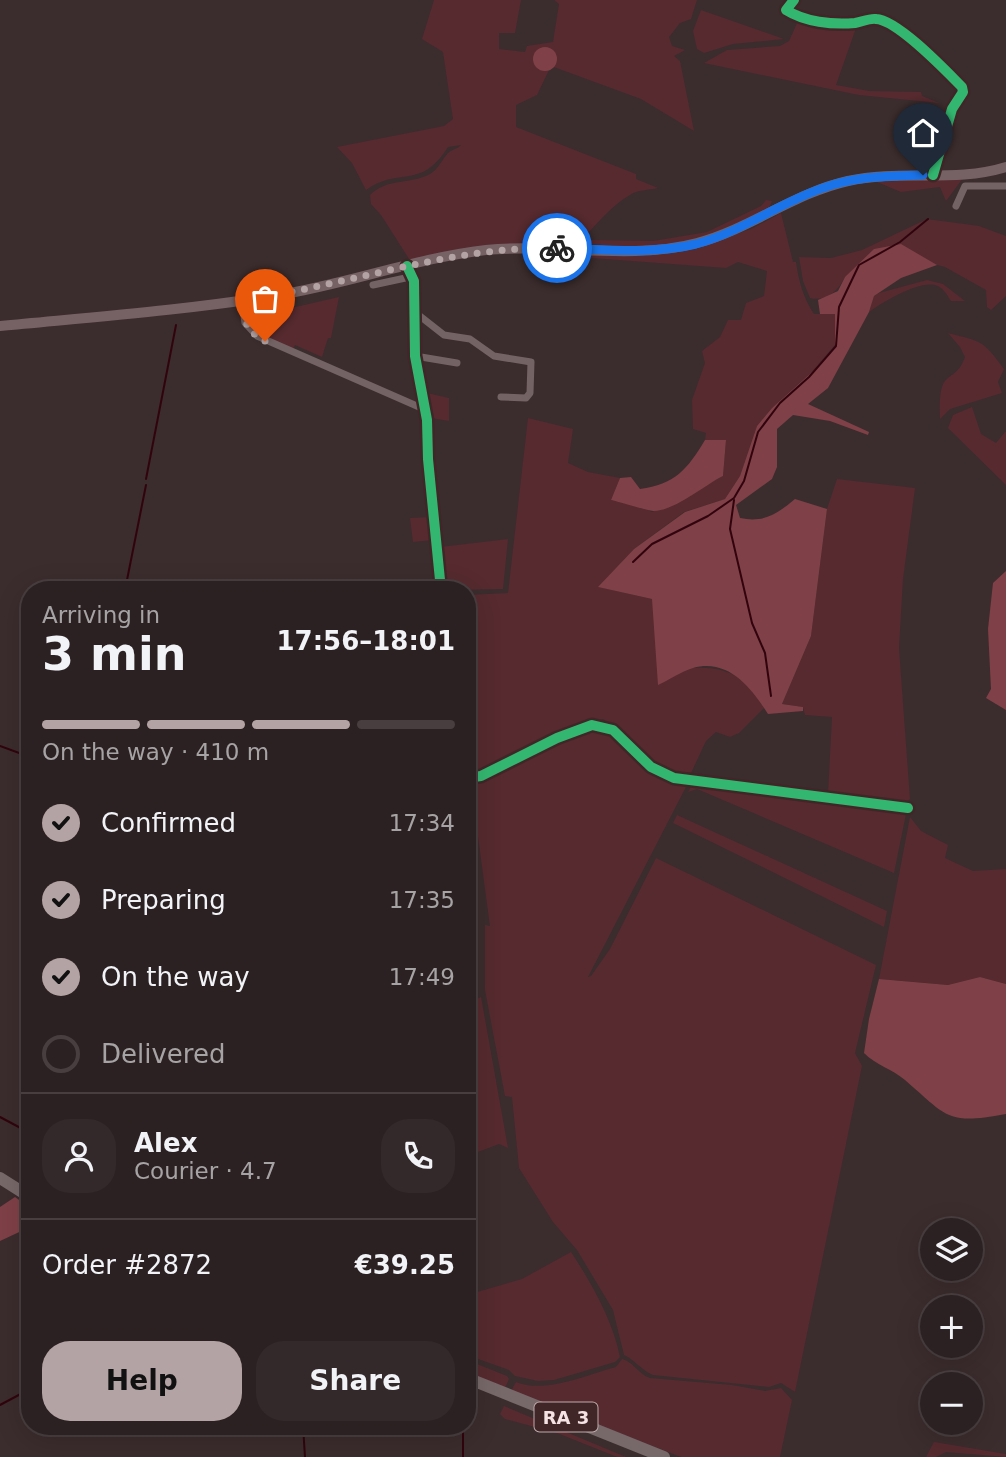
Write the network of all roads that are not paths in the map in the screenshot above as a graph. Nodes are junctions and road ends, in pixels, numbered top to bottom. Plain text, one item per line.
1 (794, 0) edge
2 (1006, 159) edge
3 (1006, 167) edge
4 (948, 174) junction
5 (933, 175) junction
6 (1006, 186) edge
7 (956, 206) dead end
8 (409, 272) junction
9 (373, 285) dead end
10 (242, 300) junction
11 (416, 313) junction
12 (0, 326) edge
13 (415, 356) junction
14 (457, 363) dead end
15 (501, 397) dead end
16 (426, 410) junction
17 (440, 581) edge
18 (476, 777) edge
19 (908, 808) dead end
20 (0, 1170) edge
21 (0, 1178) edge
22 (21, 1183) edge
23 (21, 1191) edge
24 (476, 1382) edge
25 (476, 1390) edge
26 (643, 1457) edge
27 (664, 1457) edge

1 - 5 street
2 - 4 main road
3 - 4 main road
4 - 5 main road
5 - 8 main road
6 - 7 street
8 - 9 street
8 - 10 main road
8 - 11 street
10 - 12 main road
10 - 16 street
11 - 13 street
11 - 15 street
13 - 14 street
13 - 16 street
16 - 17 street
18 - 19 street
20 - 22 highway
21 - 23 highway
24 - 27 highway, RA 3
25 - 26 highway, RA 3

